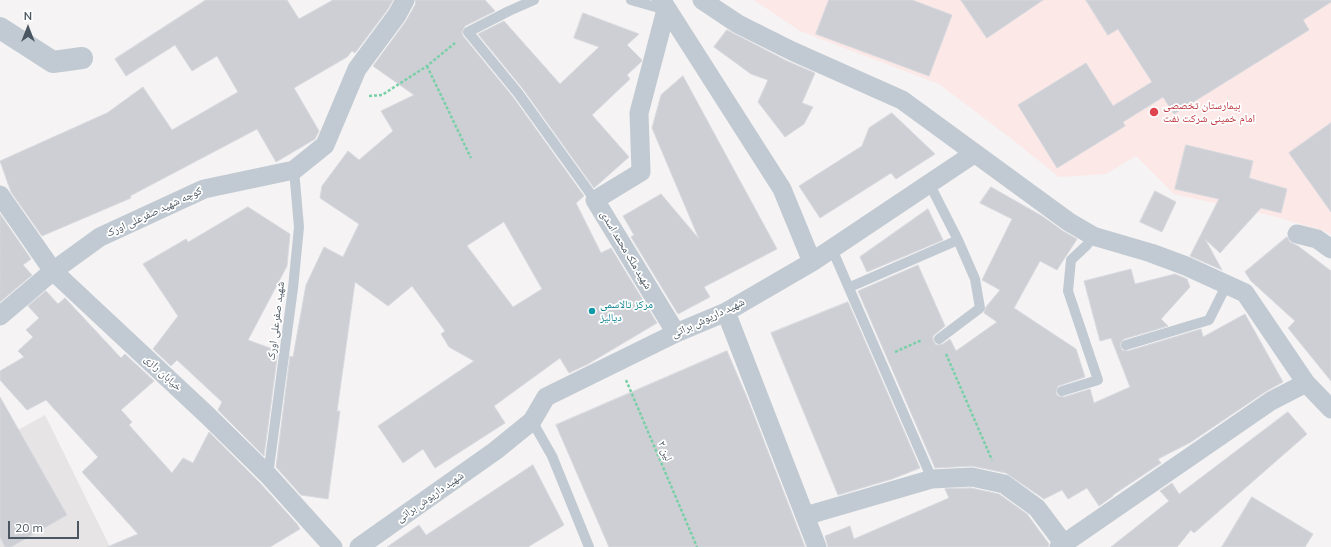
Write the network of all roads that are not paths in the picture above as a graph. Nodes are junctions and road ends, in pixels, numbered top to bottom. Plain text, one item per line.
1 (405, 0) edge
2 (534, 0) edge
3 (631, 0) edge
4 (702, 0) edge
5 (663, 3) edge
6 (0, 28) edge
7 (82, 58) dead end
8 (975, 153) junction
9 (294, 170) junction
10 (929, 183) junction
11 (0, 195) edge
12 (595, 200) junction
13 (1297, 234) dead end
14 (1093, 236) junction
15 (958, 240) junction
16 (1331, 248) edge
17 (832, 249) junction
18 (812, 262) junction
19 (53, 272) junction
20 (1227, 284) junction
21 (850, 287) junction
22 (726, 312) junction
23 (0, 316) edge
24 (676, 333) junction
25 (939, 339) road end
26 (1126, 345) dead end
27 (1306, 382) junction
28 (1062, 391) dead end
29 (1331, 409) edge
30 (532, 421) junction
31 (268, 475) junction
32 (932, 479) junction
33 (805, 516) junction
34 (1062, 546) edge
35 (333, 547) edge
36 (360, 547) edge
37 (589, 547) edge
38 (818, 547) edge

1 - 9 street, کوچه شهید صفرعلی اورک
2 - 12 lane
3 - 5 lane
4 - 8 street
5 - 12 street, شهید ملک محمد اسدی
5 - 18 street
6 - 7 street
8 - 10 street, شهید داریوش براتی
8 - 14 street
9 - 19 street, کوچه شهید صفرعلی اورک
9 - 31 lane, شهید صفرعلی اورک
10 - 15 lane
10 - 17 street, شهید داریوش براتی
11 - 19 street, خیابان رازی
12 - 24 street, شهید ملک محمد اسدی
13 - 16 street
14 - 20 street
14 - 28 lane
15 - 21 lane
15 - 25 lane
17 - 18 street, شهید داریوش براتی
17 - 21 lane
18 - 22 street, شهید داریوش براتی
19 - 23 street, کوچه شهید صفرعلی اورک
19 - 31 street, خیابان رازی
20 - 26 lane
20 - 27 street
21 - 32 lane
22 - 24 street, شهید داریوش براتی
22 - 33 street
24 - 30 street, شهید داریوش براتی
27 - 29 street
27 - 34 street
30 - 36 street, شهید داریوش براتی
30 - 37 lane
31 - 35 street, خیابان رازی
32 - 33 street
32 - 34 street
33 - 38 street

